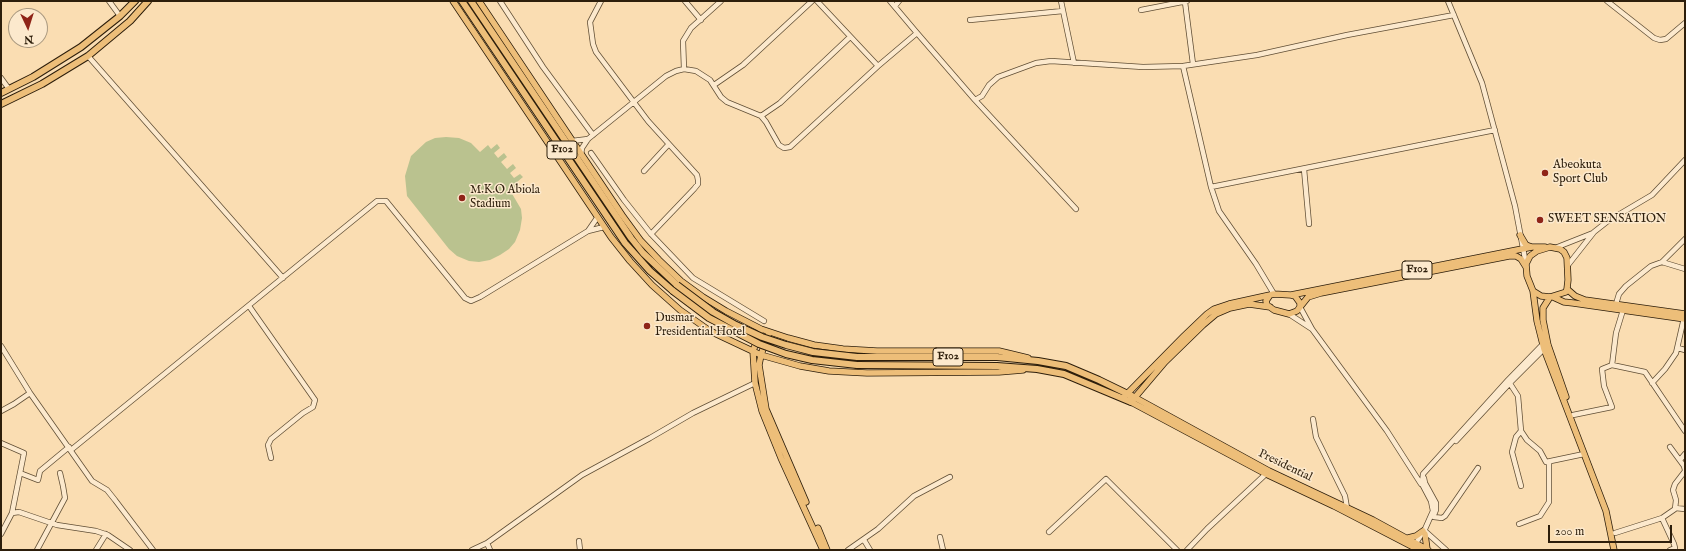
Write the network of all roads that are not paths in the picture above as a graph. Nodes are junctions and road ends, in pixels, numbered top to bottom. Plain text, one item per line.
1 (109, 1) edge
2 (135, 1) edge
3 (148, 1) edge
4 (453, 1) edge
5 (462, 1) edge
6 (471, 1) edge
7 (479, 1) edge
8 (500, 1) edge
9 (601, 1) edge
10 (685, 1) edge
11 (721, 1) edge
12 (812, 1) edge
13 (817, 1) edge
14 (890, 1) edge
15 (899, 1) edge
16 (1061, 1) edge
17 (1187, 1) edge
18 (1448, 1) edge
19 (1607, 1) edge
20 (895, 6) junction
21 (130, 7) junction
22 (485, 10) junction
23 (1141, 10) dead end
24 (1063, 11) junction
25 (137, 13) junction
26 (479, 13) junction
27 (1454, 15) junction
28 (120, 16) junction
29 (473, 18) junction
30 (701, 20) junction
31 (970, 20) dead end
32 (467, 22) junction
33 (1685, 23) edge
34 (916, 33) junction
35 (850, 38) junction
36 (88, 56) junction
37 (1074, 63) junction
38 (1194, 64) junction
39 (878, 66) junction
40 (1183, 66) junction
41 (684, 69) junction
42 (1, 78) edge
43 (714, 85) junction
44 (9, 89) junction
45 (1, 93) edge
46 (975, 100) junction
47 (633, 102) junction
48 (1, 104) edge
49 (761, 116) junction
50 (1495, 130) junction
51 (593, 134) junction
52 (588, 139) junction
53 (572, 141) junction
54 (668, 145) junction
55 (591, 153) dead end
56 (581, 155) junction
57 (1685, 160) edge
58 (1304, 169) junction
59 (644, 171) dead end
60 (1211, 187) junction
61 (1076, 208) dead end
62 (597, 218) junction
63 (1309, 224) dead end
64 (604, 227) junction
65 (588, 231) junction
66 (1594, 232) junction
67 (651, 234) junction
68 (1520, 235) junction
69 (1582, 238) junction
70 (1685, 239) edge
71 (1586, 242) junction
72 (1532, 247) junction
73 (1545, 248) junction
74 (1555, 248) junction
75 (1523, 249) junction
76 (1662, 262) junction
77 (1526, 265) junction
78 (1568, 265) junction
79 (1685, 269) edge
80 (283, 278) junction
81 (1567, 289) junction
82 (1533, 291) junction
83 (1291, 294) junction
84 (1272, 295) junction
85 (1552, 297) junction
86 (1616, 304) junction
87 (249, 306) junction
88 (1270, 307) junction
89 (1300, 307) junction
90 (1623, 310) junction
91 (1289, 314) junction
92 (1685, 314) edge
93 (1685, 318) edge
94 (764, 322) dead end
95 (761, 329) junction
96 (1312, 329) junction
97 (769, 332) junction
98 (1546, 345) junction
99 (1, 346) edge
100 (1678, 348) junction
101 (1685, 350) edge
102 (753, 351) junction
103 (761, 355) junction
104 (1038, 361) junction
105 (1612, 366) junction
106 (1037, 369) junction
107 (1509, 382) junction
108 (755, 383) junction
109 (1652, 383) junction
110 (30, 393) junction
111 (1125, 396) junction
112 (1132, 400) junction
113 (1, 410) edge
114 (1573, 415) junction
115 (1313, 419) dead end
116 (1521, 431) junction
117 (1685, 431) edge
118 (1, 443) edge
119 (1670, 447) dead end
120 (70, 449) junction
121 (1584, 454) junction
122 (1685, 454) edge
123 (271, 458) dead end
124 (1680, 460) junction
125 (1549, 463) junction
126 (1478, 468) dead end
127 (1685, 470) edge
128 (20, 473) junction
129 (60, 473) dead end
130 (1267, 473) junction
131 (950, 477) dead end
132 (1521, 486) dead end
133 (1423, 487) junction
134 (1347, 508) junction
135 (1675, 508) junction
136 (1685, 509) edge
137 (12, 513) junction
138 (1434, 517) junction
139 (1662, 518) junction
140 (52, 524) junction
141 (1519, 524) dead end
142 (1048, 532) dead end
143 (1424, 532) junction
144 (1615, 533) junction
145 (1, 534) edge
146 (106, 534) junction
147 (940, 537) dead end
148 (1407, 538) junction
149 (864, 540) junction
150 (579, 541) dead end
151 (487, 543) junction
152 (1417, 546) edge
153 (38, 550) edge
154 (96, 550) edge
155 (130, 550) edge
156 (153, 550) edge
157 (472, 550) edge
158 (490, 550) edge
159 (580, 550) edge
160 (823, 550) edge
161 (827, 550) edge
162 (848, 550) edge
163 (870, 550) edge
164 (943, 550) edge
165 (1177, 550) edge
166 (1187, 550) edge
167 (1427, 550) edge
168 (1446, 550) edge
169 (1614, 550) edge
170 (1618, 550) edge
171 (1670, 550) edge

1 - 28 street
2 - 21 highway
3 - 25 highway
4 - 32 main road
5 - 29 highway, F102
6 - 26 highway, F102
7 - 22 main road
8 - 51 street
9 - 47 street
10 - 30 street
11 - 30 street
12 - 43 street
13 - 35 street
14 - 20 street
15 - 20 street
16 - 24 street
17 - 23 street
17 - 38 street
18 - 27 street
19 - 33 street
20 - 34 street
21 - 25 highway
21 - 28 highway
22 - 26 highway
22 - 53 main road
24 - 31 street
24 - 37 street
25 - 36 highway
26 - 104 highway, F102, bridge
27 - 38 street
27 - 50 street
28 - 44 highway
29 - 32 highway
29 - 106 highway, F102, bridge
30 - 41 street
32 - 62 main road
34 - 39 street
34 - 46 street
35 - 39 street
35 - 49 street
36 - 48 highway
36 - 80 street
37 - 40 street
37 - 46 street
38 - 40 street
39 - 49 street
40 - 60 street
41 - 43 street
41 - 47 street
42 - 44 street
43 - 49 street
44 - 45 highway
46 - 61 street
47 - 51 street
47 - 54 street
50 - 58 street
50 - 68 street
51 - 52 street
52 - 53 street
52 - 56 street
53 - 56 main road
54 - 59 street
54 - 67 street
55 - 67 street
56 - 95 main road
57 - 66 street
58 - 60 street
58 - 63 street
60 - 84 street
62 - 64 main road
62 - 65 street
64 - 65 street
64 - 102 main road
65 - 80 street
66 - 69 street
66 - 71 street
67 - 94 street
68 - 72 main road
68 - 75 street
69 - 71 street
69 - 74 street
70 - 76 street
71 - 78 street
72 - 73 main road, F102
72 - 75 main road, F102
73 - 74 main road, F102
73 - 77 main road
74 - 78 main road
75 - 77 street
75 - 83 main road, F102
76 - 79 street
76 - 86 street
77 - 82 main road
77 - 89 main road, F102
78 - 81 main road
80 - 87 street
81 - 85 main road
81 - 86 main road
82 - 85 main road
82 - 98 main road
83 - 84 main road, F102
83 - 89 main road
84 - 88 main road
84 - 111 main road, F102
85 - 90 main road
85 - 98 main road
86 - 92 main road
87 - 120 street
87 - 123 street
88 - 91 main road
88 - 112 main road
89 - 91 main road, F102
89 - 96 street
90 - 93 main road
90 - 105 street
91 - 96 street
93 - 100 street
95 - 97 main road
95 - 102 main road
96 - 133 street
97 - 103 main road
97 - 104 main road
98 - 107 street
98 - 114 main road
98 - 121 main road
99 - 110 street
100 - 101 street
100 - 109 street
102 - 103 main road
102 - 108 main road
103 - 106 main road
103 - 161 main road
104 - 111 highway, F102
105 - 109 street
105 - 114 street
106 - 111 highway, F102
107 - 116 street
107 - 133 street
107 - 138 street
108 - 151 street
108 - 160 main road
109 - 117 street
110 - 113 street
110 - 120 street
111 - 112 highway, F102
112 - 130 main road
114 - 144 main road
115 - 134 street
116 - 125 street
116 - 132 street
118 - 128 street
119 - 124 street
120 - 128 street
120 - 156 street
121 - 125 street
121 - 169 main road
122 - 124 street
124 - 127 street
125 - 141 street
126 - 138 street
127 - 135 street
128 - 137 street
129 - 140 street
130 - 134 main road, Presidential
130 - 152 main road
130 - 166 street
131 - 149 street
133 - 143 street
134 - 148 main road, Presidential
135 - 136 street
135 - 139 street
137 - 140 street
137 - 145 street
138 - 143 street
139 - 144 street
139 - 171 street
140 - 146 street
140 - 153 street
142 - 165 street
143 - 148 main road
143 - 152 street
143 - 167 main road
143 - 168 street
144 - 170 main road
146 - 154 street
146 - 155 street
147 - 164 street
148 - 152 main road, Presidential
149 - 162 street
149 - 163 street
150 - 159 street
151 - 157 street
151 - 158 street
152 - 167 main road, Presidential

